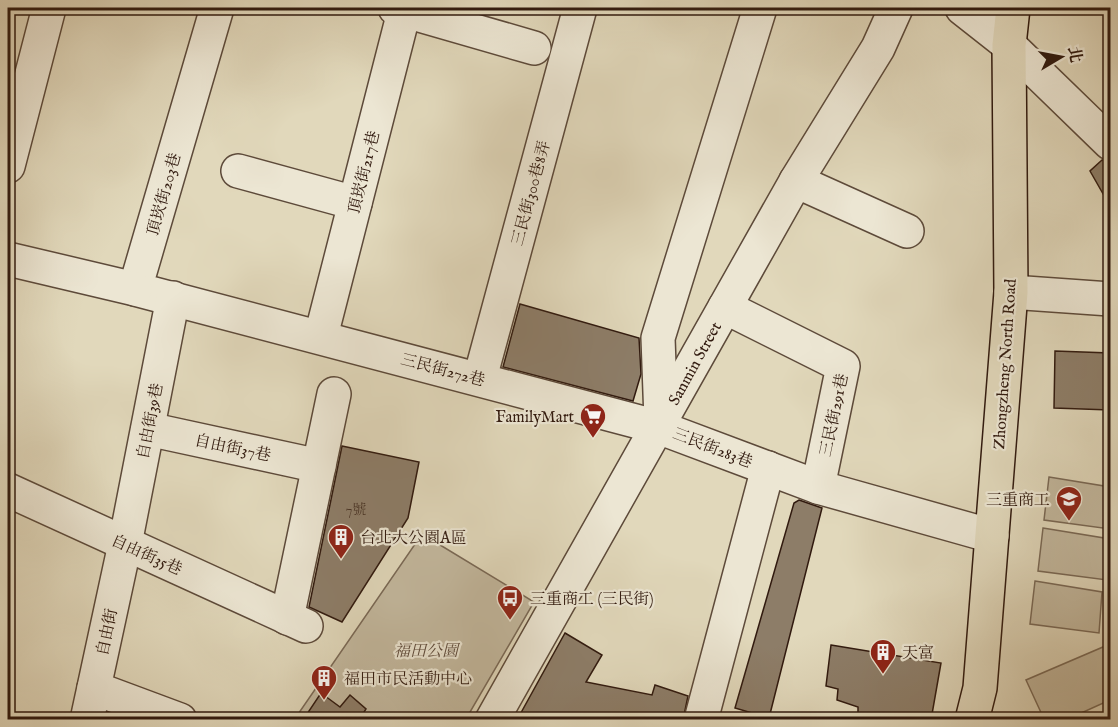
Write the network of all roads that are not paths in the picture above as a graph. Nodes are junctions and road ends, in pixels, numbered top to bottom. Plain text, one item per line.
1 (49, 8) edge
2 (217, 8) edge
3 (401, 8) edge
4 (580, 8) edge
5 (760, 8) edge
6 (897, 8) edge
7 (962, 8) edge
8 (1013, 8) edge
9 (1009, 45) junction
10 (534, 48) dead end
11 (1110, 143) edge
12 (8, 166) edge
13 (238, 171) dead end
14 (796, 181) junction
15 (355, 203) junction
16 (907, 231) dead end
17 (8, 259) edge
18 (135, 289) junction
19 (1011, 292) junction
20 (173, 298) junction
21 (1110, 299) edge
22 (725, 307) junction
23 (321, 336) junction
24 (480, 378) junction
25 (334, 394) dead end
26 (660, 423) junction
27 (148, 429) junction
28 (319, 466) junction
29 (768, 468) junction
30 (818, 487) junction
31 (8, 490) edge
32 (992, 536) junction
33 (125, 544) junction
34 (94, 688) junction
35 (87, 720) edge
36 (180, 720) edge
37 (492, 720) edge
38 (701, 720) edge
39 (972, 720) edge

1 - 12 street
2 - 18 street, 頂崁街203巷
3 - 10 street
3 - 15 street, 頂崁街217巷
4 - 24 street, 三民街300巷8弄
5 - 26 street
6 - 14 street, Sanmin Street
7 - 9 street
8 - 9 main road, Zhongzheng North Road
9 - 11 street
9 - 19 main road, Zhongzheng North Road
13 - 15 street
14 - 16 street
14 - 22 street, Sanmin Street
15 - 23 street, 頂崁街217巷
17 - 18 street
18 - 20 street
19 - 21 street
19 - 32 main road, Zhongzheng North Road
20 - 23 street, 三民街272巷
20 - 27 street, 自由街39巷
22 - 26 street, Sanmin Street
22 - 30 street, 三民街291巷
23 - 24 street, 三民街272巷
24 - 26 street, 三民街272巷
25 - 28 street, 自由街35巷
26 - 29 street, 三民街283巷
26 - 37 street, Sanmin Street
27 - 28 street, 自由街37巷
27 - 33 street, 自由街39巷
28 - 33 street, 自由街35巷
29 - 30 street, 三民街283巷
29 - 38 street
30 - 32 street, 三民街283巷
31 - 33 street, 自由街35巷
32 - 39 main road, Zhongzheng North Road
33 - 34 street, 自由街
34 - 35 street, 自由街
34 - 36 street

